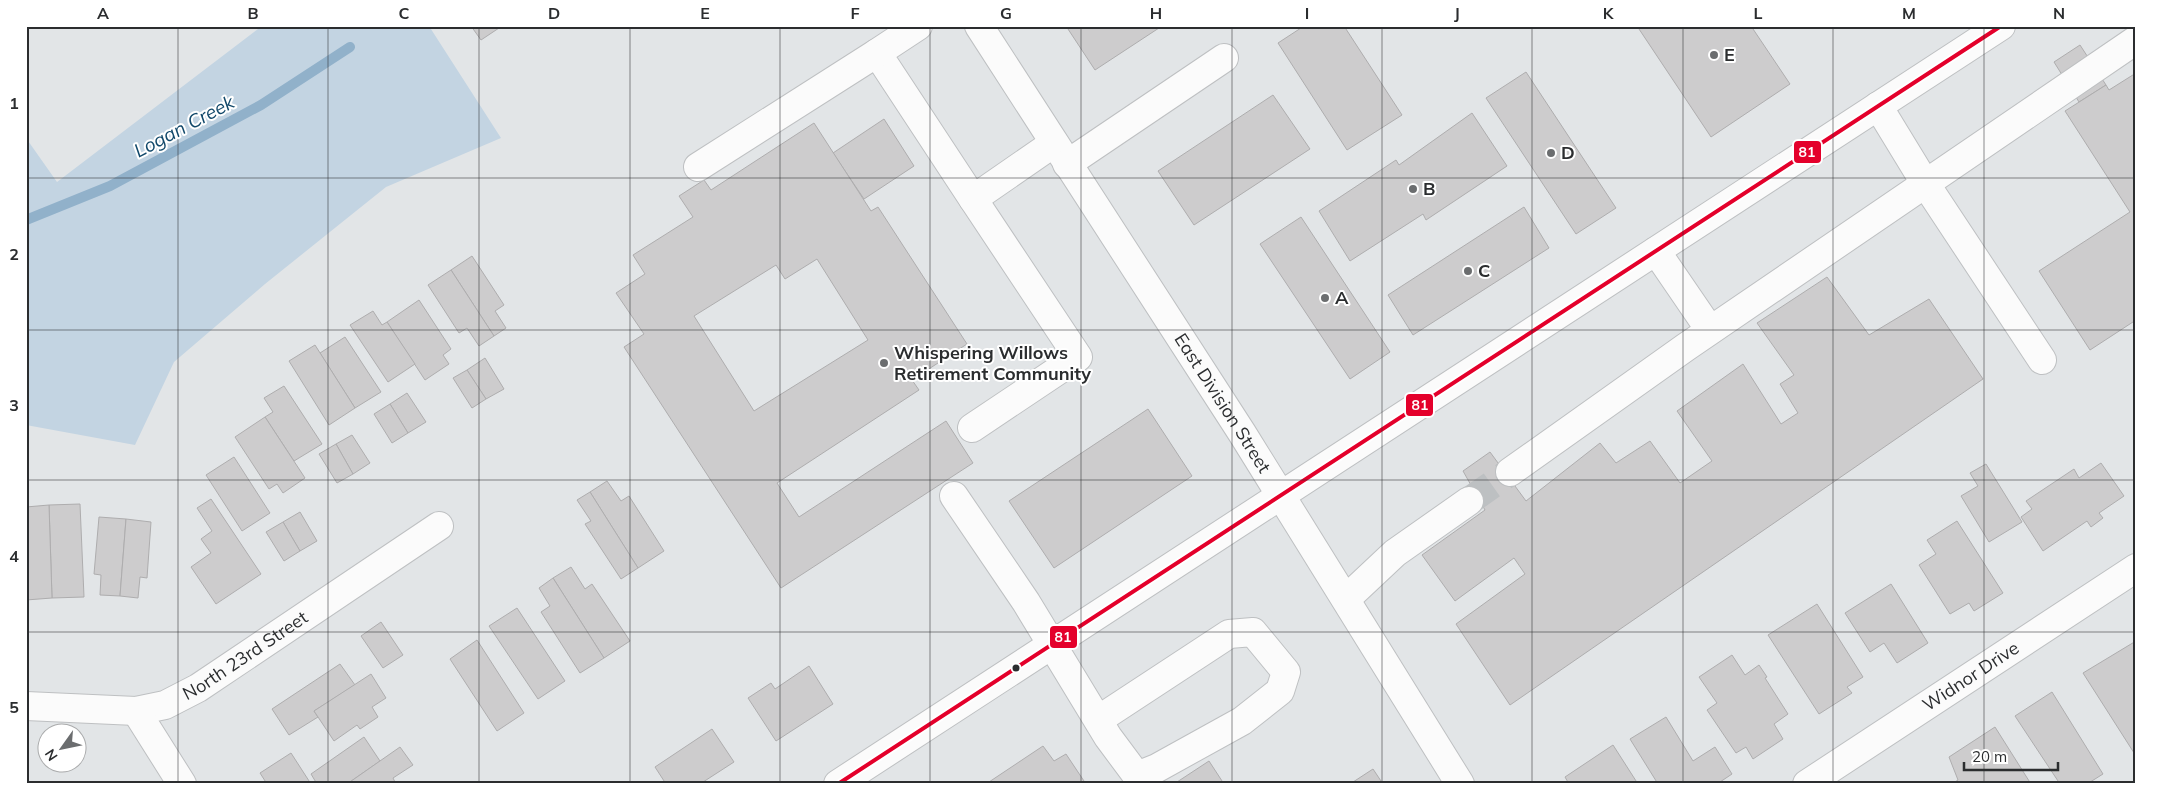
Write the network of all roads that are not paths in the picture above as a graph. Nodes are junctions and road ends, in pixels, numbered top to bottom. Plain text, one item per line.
1 (918, 26) edge
2 (979, 26) edge
3 (2001, 26) edge
4 (2136, 40) edge
5 (877, 52) junction
6 (1224, 58) dead end
7 (1878, 106) junction
8 (1061, 153) junction
9 (698, 167) dead end
10 (1925, 183) junction
11 (973, 199) junction
12 (1656, 251) junction
13 (1710, 330) junction
14 (2042, 360) dead end
15 (972, 428) dead end
16 (1510, 472) tunnel mouth
17 (1280, 494) junction
18 (954, 496) dead end
19 (1469, 501) tunnel mouth
20 (439, 526) dead end
21 (2136, 568) edge
22 (1346, 599) junction
23 (1052, 644) junction
24 (26, 706) edge
25 (136, 711) junction
26 (1098, 720) junction
27 (182, 784) edge
28 (838, 784) edge
29 (1460, 784) edge
30 (1806, 784) edge

1 - 5 street
2 - 8 street, East Division Street
3 - 7 street
4 - 10 street
5 - 9 street
5 - 11 street
6 - 8 street
7 - 10 street
7 - 12 street
8 - 11 street
8 - 17 street, East Division Street
10 - 13 street
10 - 14 street
11 - 15 street
12 - 13 street
12 - 17 street
13 - 16 street
17 - 22 street, East Division Street
17 - 23 street
18 - 23 street
19 - 22 street
20 - 25 street, North 23rd Street
21 - 30 street, Widnor Drive
22 - 29 street, East Division Street
23 - 26 street
23 - 28 street
24 - 25 street, North 23rd Street
25 - 27 street
26 - 26 street

